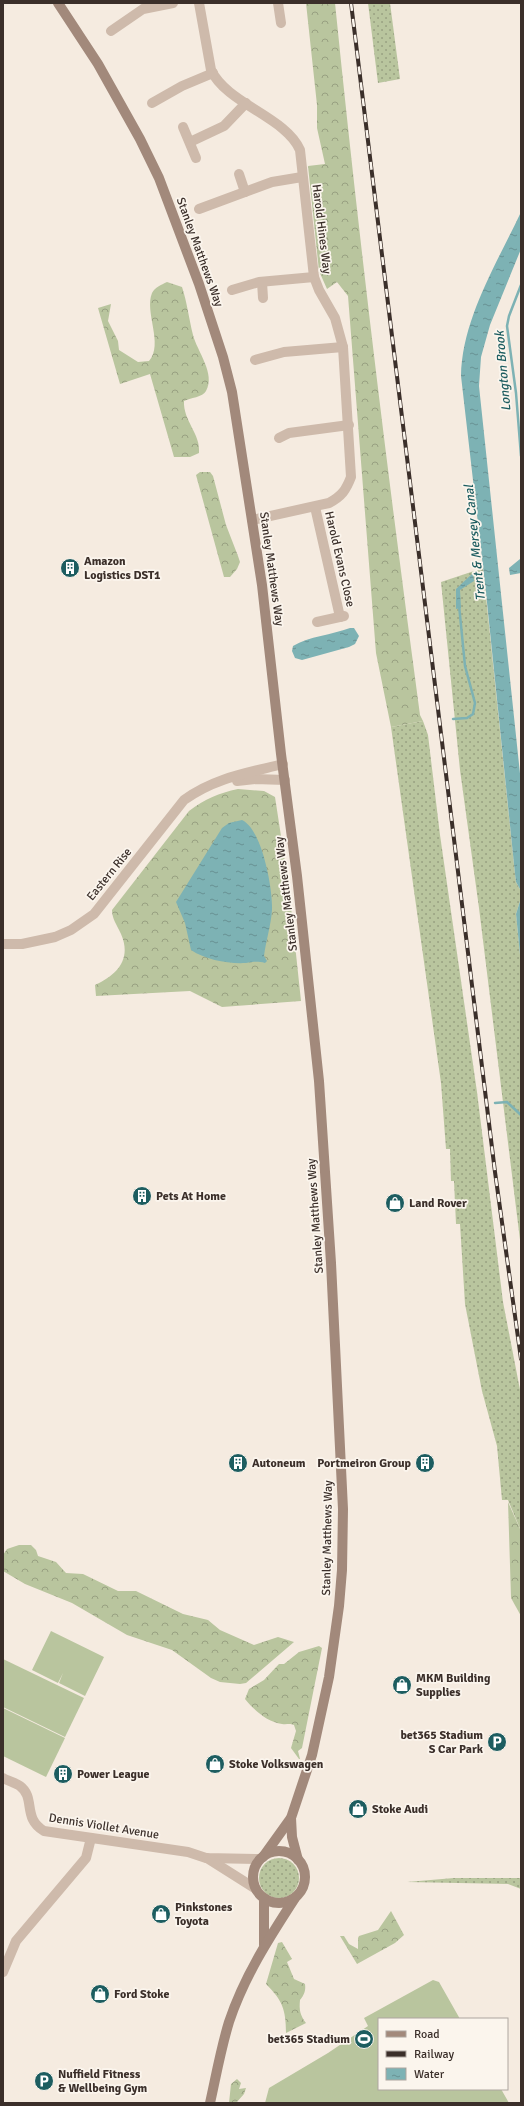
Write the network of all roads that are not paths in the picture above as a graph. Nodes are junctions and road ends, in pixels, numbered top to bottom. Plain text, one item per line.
1 (58, 3) edge
2 (173, 3) edge
3 (199, 3) edge
4 (141, 6) edge
5 (111, 31) dead end
6 (213, 73) junction
7 (152, 103) dead end
8 (246, 103) junction
9 (183, 127) dead end
10 (190, 142) junction
11 (196, 158) dead end
12 (239, 174) dead end
13 (302, 177) junction
14 (245, 192) junction
15 (199, 209) dead end
16 (314, 277) junction
17 (262, 282) junction
18 (232, 290) dead end
19 (263, 298) dead end
20 (343, 347) junction
21 (255, 360) dead end
22 (349, 425) junction
23 (279, 438) dead end
24 (315, 507) junction
25 (252, 520) junction
26 (317, 622) dead end
27 (282, 764) junction
28 (284, 780) junction
29 (213, 783) junction
30 (3, 944) edge
31 (3, 1778) edge
32 (291, 1818) junction
33 (91, 1838) junction
34 (206, 1858) junction
35 (262, 1858) junction
36 (298, 1860) junction
37 (256, 1889) junction
38 (264, 1898) junction
39 (295, 1898) junction
40 (264, 1946) junction
41 (3, 1972) edge
42 (210, 2103) edge

1 - 25 main road, Stanley Matthews Way
2 - 4 street
3 - 6 street
4 - 5 street
6 - 7 street
6 - 8 street, Harold Hines Way
8 - 10 street
8 - 13 street, Harold Hines Way
9 - 10 street
10 - 11 street
12 - 14 street
13 - 14 street
13 - 16 street, Harold Hines Way
14 - 15 street
16 - 17 street
16 - 20 street, Harold Hines Way
17 - 18 street
17 - 19 street
20 - 21 street
20 - 22 street, Harold Hines Way
22 - 23 street
22 - 24 street, Harold Hines Way
24 - 25 street, Harold Hines Way
24 - 26 street, Harold Evans Close
25 - 27 main road, Stanley Matthews Way
27 - 28 main road, Stanley Matthews Way
27 - 29 street, Eastern Rise
28 - 29 street, Eastern Rise
28 - 32 main road, Stanley Matthews Way
29 - 30 street, Eastern Rise
31 - 33 street, Dennis Viollet Avenue
32 - 35 main road, Stanley Matthews Way
32 - 36 main road, Stanley Matthews Way
33 - 34 street, Dennis Viollet Avenue
33 - 41 street
34 - 35 street, Dennis Viollet Avenue
34 - 37 street, Dennis Viollet Avenue
35 - 36 main road
35 - 37 main road
36 - 39 main road
37 - 38 main road
38 - 39 main road
38 - 40 main road
39 - 40 main road
40 - 42 main road

